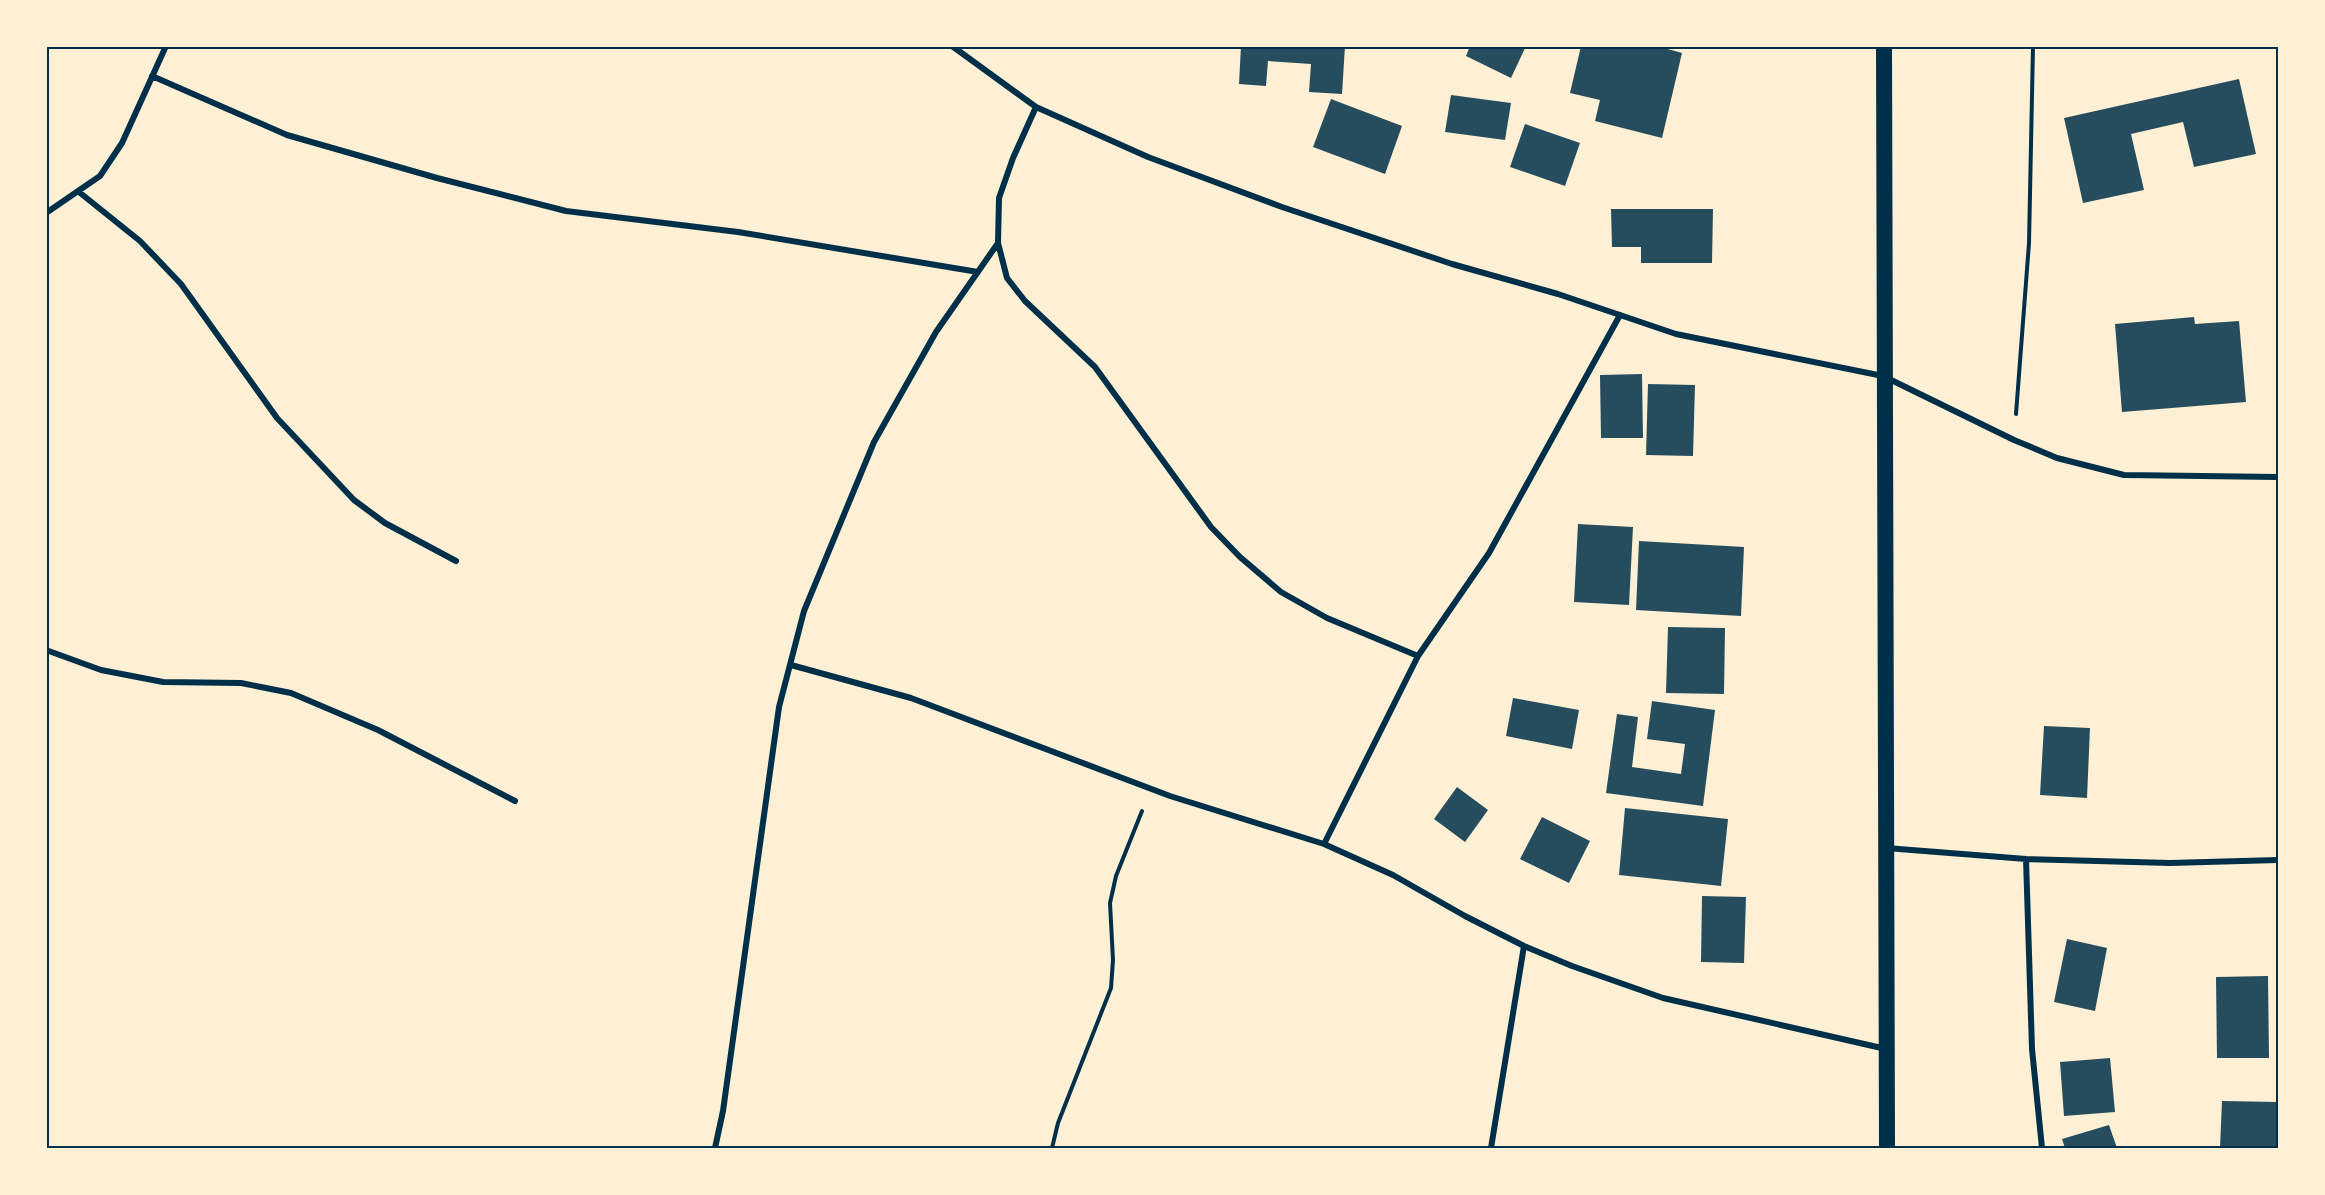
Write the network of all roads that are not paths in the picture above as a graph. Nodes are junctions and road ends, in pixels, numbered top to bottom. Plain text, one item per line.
1 (166, 46) edge
2 (952, 46) edge
3 (1884, 46) edge
4 (152, 76) junction
5 (1036, 106) junction
6 (79, 192) junction
7 (46, 213) edge
8 (998, 243) junction
9 (978, 272) junction
10 (1620, 315) junction
11 (1884, 376) junction
12 (2278, 477) edge
13 (456, 561) dead end
14 (46, 650) edge
15 (1419, 656) junction
16 (791, 664) junction
17 (515, 801) dead end
18 (1324, 844) junction
19 (1886, 848) junction
20 (2026, 859) junction
21 (2278, 860) edge
22 (1524, 945) junction
23 (1886, 1050) junction
24 (715, 1149) edge
25 (1491, 1149) edge
26 (1887, 1149) edge
27 (2042, 1149) edge

1 - 4 street
2 - 5 street
3 - 11 highway
4 - 6 street
4 - 9 street
5 - 8 street
5 - 10 street
6 - 7 street
6 - 13 street
8 - 9 street
8 - 15 street
9 - 16 street
10 - 11 street
10 - 15 street
11 - 12 street
11 - 19 highway
14 - 17 street
15 - 18 street
16 - 18 street
16 - 24 street
18 - 22 street
19 - 20 street
19 - 23 highway
20 - 21 street
20 - 27 street
22 - 23 street
22 - 25 street
23 - 26 highway

